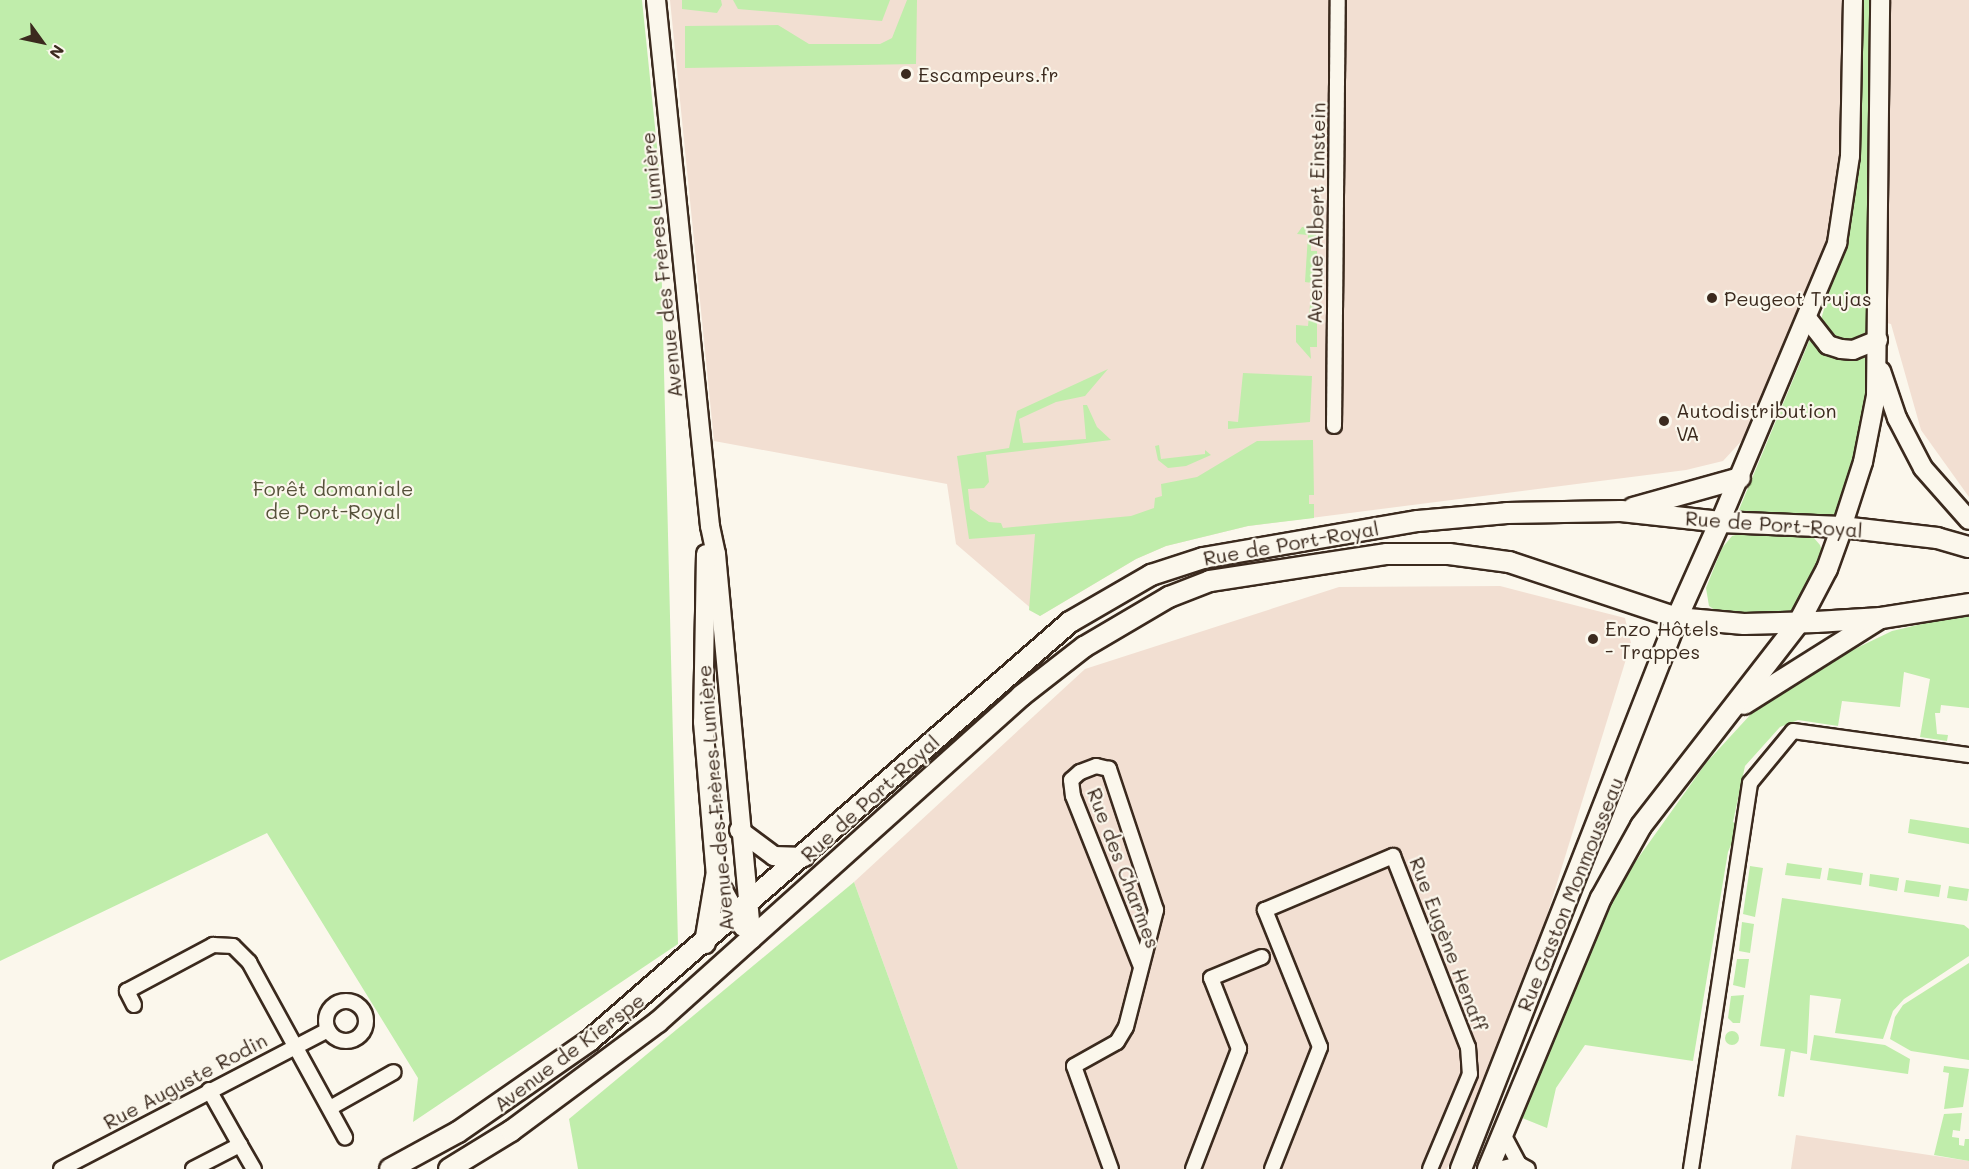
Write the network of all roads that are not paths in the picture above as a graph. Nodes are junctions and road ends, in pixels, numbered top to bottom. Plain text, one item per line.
1 (656, 0) edge
2 (1338, 0) edge
3 (1853, 0) edge
4 (1880, 0) edge
5 (1807, 318) junction
6 (1878, 340) junction
7 (1877, 360) junction
8 (1334, 426) dead end
9 (1740, 478) junction
10 (1621, 511) junction
11 (1969, 520) edge
12 (1720, 522) junction
13 (710, 526) junction
14 (1842, 527) junction
15 (1969, 547) edge
16 (1969, 604) edge
17 (1677, 618) junction
18 (1881, 618) junction
19 (1799, 622) junction
20 (1731, 713) junction
21 (1969, 755) edge
22 (740, 830) junction
23 (804, 856) junction
24 (716, 878) junction
25 (742, 911) junction
26 (752, 939) junction
27 (705, 943) junction
28 (1262, 957) dead end
29 (1141, 966) junction
30 (134, 1005) dead end
31 (328, 1030) dead end
32 (297, 1045) junction
33 (394, 1072) dead end
34 (209, 1090) junction
35 (330, 1108) junction
36 (1503, 1134) junction
37 (345, 1137) dead end
38 (240, 1145) junction
39 (69, 1167) edge
40 (1523, 1167) edge
41 (193, 1169) edge
42 (254, 1169) edge
43 (390, 1169) edge
44 (449, 1169) edge
45 (1111, 1169) edge
46 (1193, 1169) edge
47 (1272, 1169) edge
48 (1430, 1169) edge
49 (1461, 1169) edge
50 (1488, 1169) edge
51 (1498, 1169) edge
52 (1691, 1169) edge

1 - 13 street, Avenue des Frères Lumière
2 - 8 street, Avenue Albert Einstein
3 - 5 street
4 - 6 street
5 - 6 street
5 - 9 street
6 - 7 street
7 - 11 street
7 - 14 street
9 - 10 main road
9 - 12 street
10 - 12 main road, Rue de Port-Royal
10 - 23 main road, Rue de Port-Royal
12 - 14 main road, Rue de Port-Royal
12 - 17 main road, Rue Gaston Monmousseau
13 - 22 street, Avenue des Frères Lumière
13 - 24 street, Avenue des Frères Lumière
14 - 15 main road, Rue de Port-Royal
14 - 19 main road, Rue Gaston Monmousseau
16 - 18 main road, Rue de Port-Royal
17 - 19 main road, Rue de Port-Royal
17 - 26 main road, Rue de Port-Royal
17 - 49 main road, Rue Gaston Monmousseau
18 - 19 main road, Rue de Port-Royal
18 - 20 main road
19 - 20 main road, Rue Gaston Monmousseau
20 - 36 main road, Rue Gaston Monmousseau
21 - 52 street
22 - 23 street
22 - 25 street, Avenue des Frères Lumière
23 - 25 main road, Rue de Port-Royal
24 - 25 street, Avenue des Frères Lumière
24 - 27 main road
25 - 26 street, Avenue des Frères Lumière
25 - 27 main road, Avenue de Kierspe
26 - 44 main road, Avenue de Kierspe
27 - 43 main road, Avenue de Kierspe
28 - 46 street
29 - 29 street, Rue des Charmes
29 - 45 street, Rue des Charmes
30 - 32 street
31 - 32 street, Rue Auguste Rodin
32 - 34 street, Rue Auguste Rodin
32 - 35 street
33 - 35 street
34 - 38 street
34 - 39 street, Rue Auguste Rodin
35 - 37 street
36 - 40 street
36 - 50 main road, Rue Gaston Monmousseau
38 - 41 street
38 - 42 street
40 - 51 street
47 - 48 street, Rue Eugène Henaff

